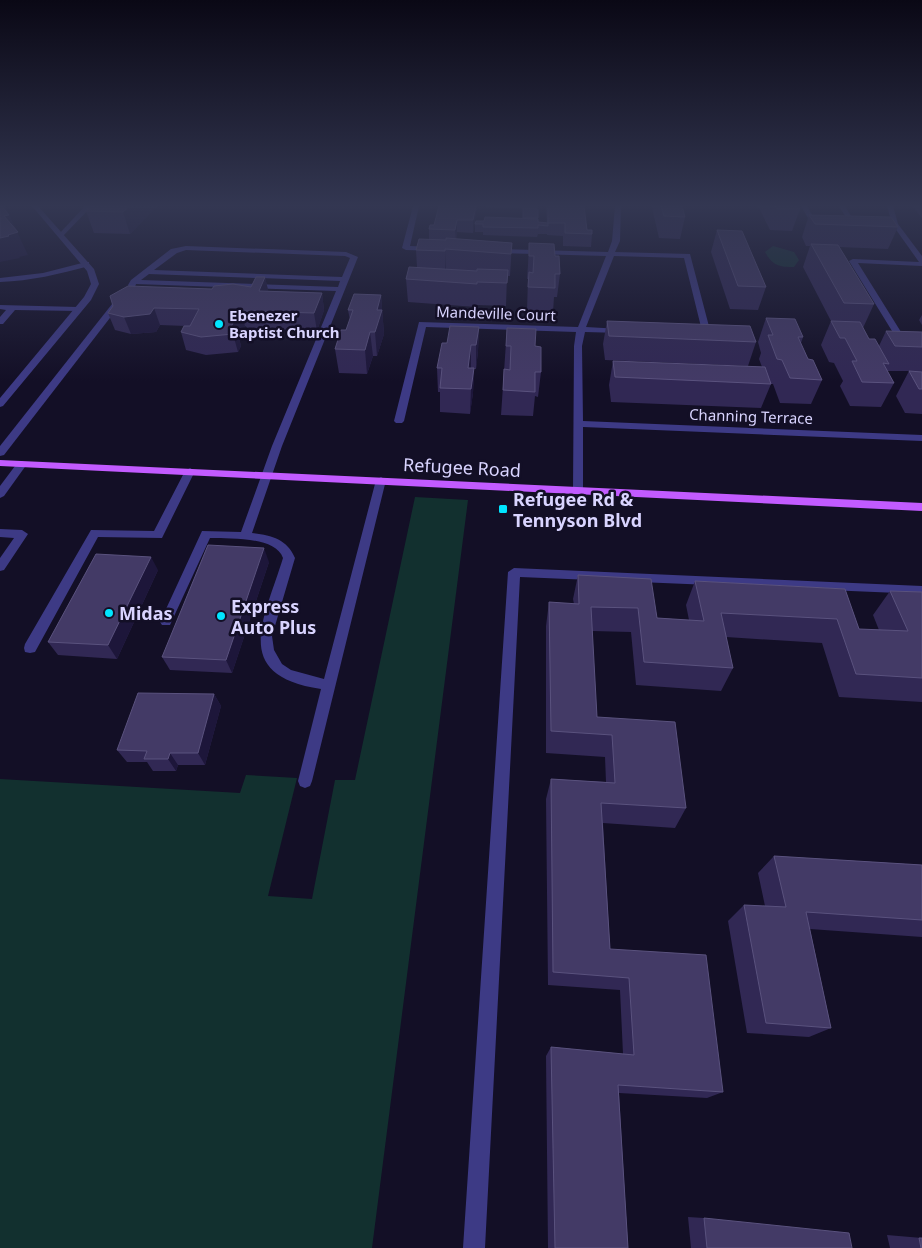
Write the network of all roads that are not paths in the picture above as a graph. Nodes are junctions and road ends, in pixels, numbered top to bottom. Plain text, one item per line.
1 (86, 264) joint
2 (156, 264) edge
3 (351, 264) edge
4 (607, 264) edge
5 (689, 264) edge
6 (855, 264) edge
7 (146, 272) junction
8 (345, 279) junction
9 (0, 280) edge
10 (134, 282) junction
11 (340, 289) junction
12 (0, 307) edge
13 (13, 307) junction
14 (78, 310) junction
15 (0, 322) edge
16 (581, 330) junction
17 (629, 331) edge
18 (688, 333) edge
19 (922, 343) edge
20 (2, 400) edge
21 (399, 422) dead end
22 (578, 424) junction
23 (922, 438) edge
24 (0, 452) edge
25 (0, 463) edge
26 (22, 464) junction
27 (190, 471) junction
28 (266, 475) junction
29 (381, 480) junction
30 (578, 490) junction
31 (0, 494) edge
32 (922, 507) edge
33 (0, 532) edge
34 (245, 536) junction
35 (0, 566) edge
36 (922, 590) edge
37 (166, 622) dead end
38 (30, 648) dead end
39 (330, 685) junction
40 (305, 781) dead end
41 (474, 1248) edge

1 - 9 street
1 - 14 street
2 - 7 street
3 - 8 street
4 - 16 street
5 - 18 street
6 - 19 street
7 - 8 street
7 - 10 street
8 - 11 street
10 - 11 street
10 - 24 street
11 - 28 street
12 - 13 street
13 - 14 street
13 - 15 street
14 - 20 street
16 - 17 street
16 - 21 street, Mandeville Court
16 - 22 street
22 - 23 street, Channing Terrace
22 - 30 street
25 - 26 main road, Refugee Road
26 - 27 main road, Refugee Road
26 - 31 street
27 - 28 main road, Refugee Road
27 - 38 street
28 - 29 main road, Refugee Road
28 - 34 street
29 - 30 main road, Refugee Road
29 - 39 street
30 - 32 main road, Refugee Road
33 - 35 street
34 - 37 street
34 - 39 street
36 - 41 street
39 - 40 street

